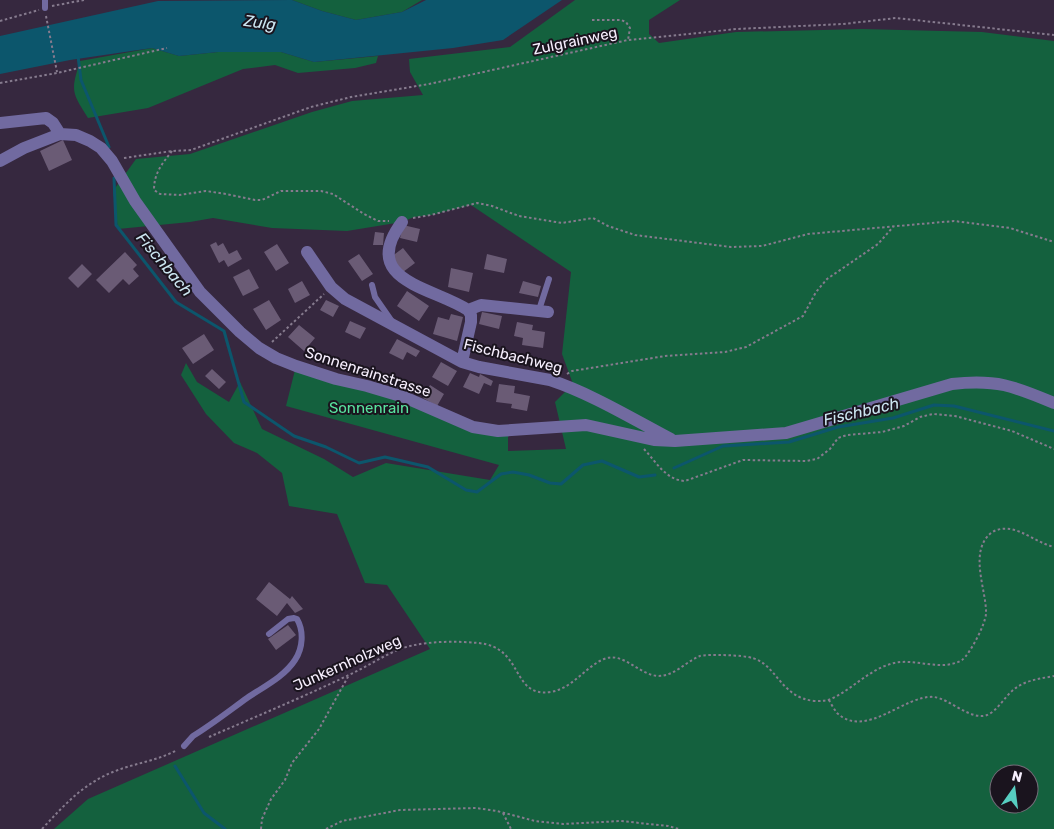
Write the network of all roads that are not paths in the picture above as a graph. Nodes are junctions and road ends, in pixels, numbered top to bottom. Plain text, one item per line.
1 (45, 0) edge
2 (45, 8) road end
3 (0, 123) edge
4 (60, 134) junction
5 (0, 161) edge
6 (398, 221) road end
7 (307, 252) dead end
8 (549, 279) dead end
9 (372, 284) dead end
10 (468, 310) junction
11 (544, 311) joint
12 (394, 326) junction
13 (462, 362) junction
14 (1054, 403) edge
15 (675, 441) junction
16 (269, 634) dead end
17 (184, 746) road end

1 - 2 lane
3 - 4 street
4 - 5 street
4 - 15 street, Sonnenrainstrasse
6 - 10 street
7 - 12 street, Fischbachweg
8 - 11 lane
9 - 12 lane
10 - 11 street
10 - 13 street
12 - 13 street, Fischbachweg
13 - 15 street, Fischbachweg
14 - 15 street, Sonnenrainstrasse
16 - 17 lane

